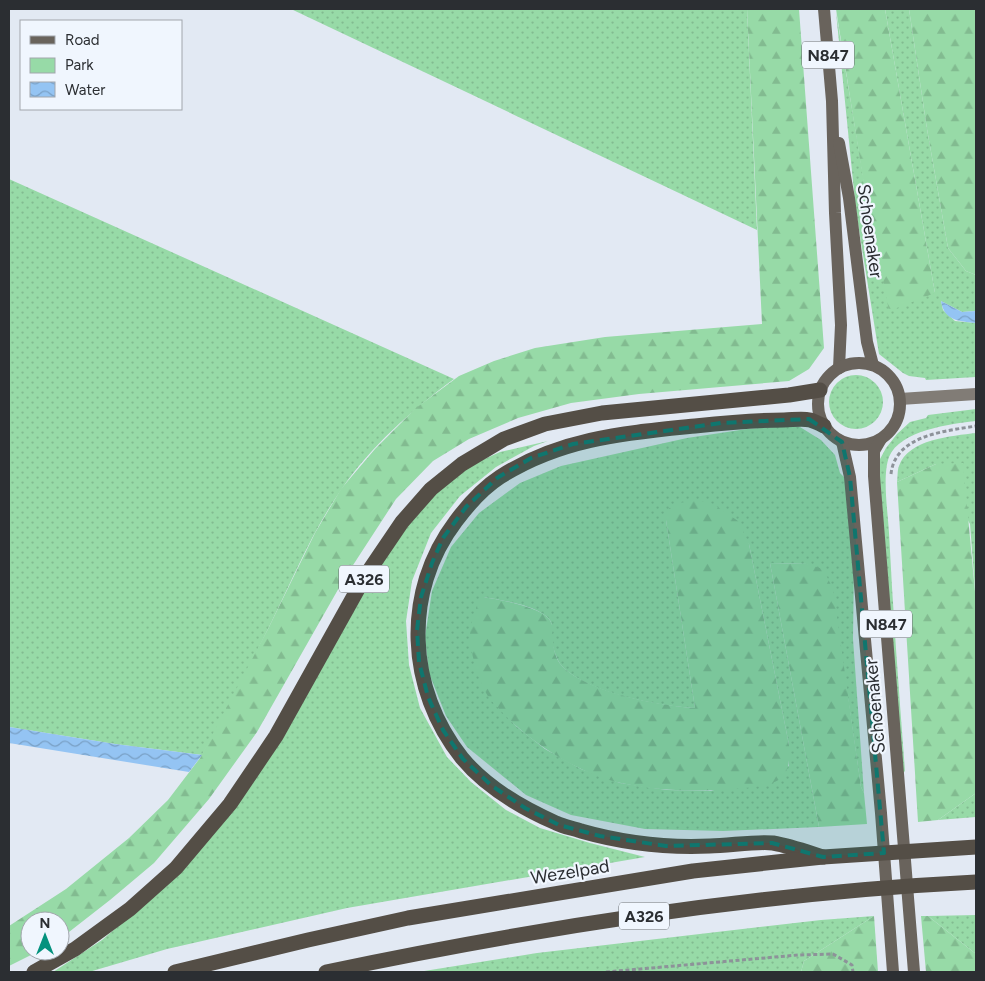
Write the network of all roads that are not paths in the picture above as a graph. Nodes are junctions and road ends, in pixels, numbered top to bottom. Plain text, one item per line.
1 (824, 9) edge
2 (832, 102) junction
3 (873, 365) junction
4 (839, 368) junction
5 (820, 390) junction
6 (976, 394) edge
7 (900, 399) junction
8 (824, 426) junction
9 (881, 439) junction
10 (842, 442) junction
11 (976, 847) edge
12 (823, 857) junction
13 (973, 883) edge
14 (34, 972) edge
15 (175, 972) edge
16 (326, 972) edge
17 (893, 972) edge
18 (914, 972) edge

1 - 2 main road, Schoenaker / N847
2 - 3 main road, Schoenaker / N847
2 - 4 main road, Schoenaker / N847
3 - 4 main road
3 - 7 main road
4 - 5 main road
5 - 8 main road
5 - 14 highway, A326
6 - 7 main road
7 - 9 main road, N847
8 - 10 main road
8 - 12 highway, A326
9 - 10 main road
9 - 18 main road, Schoenaker / N847
10 - 17 main road, Schoenaker / N847
11 - 12 highway, Wezelpad / A326
12 - 15 highway, Wezelpad / A326
13 - 16 highway, A326

